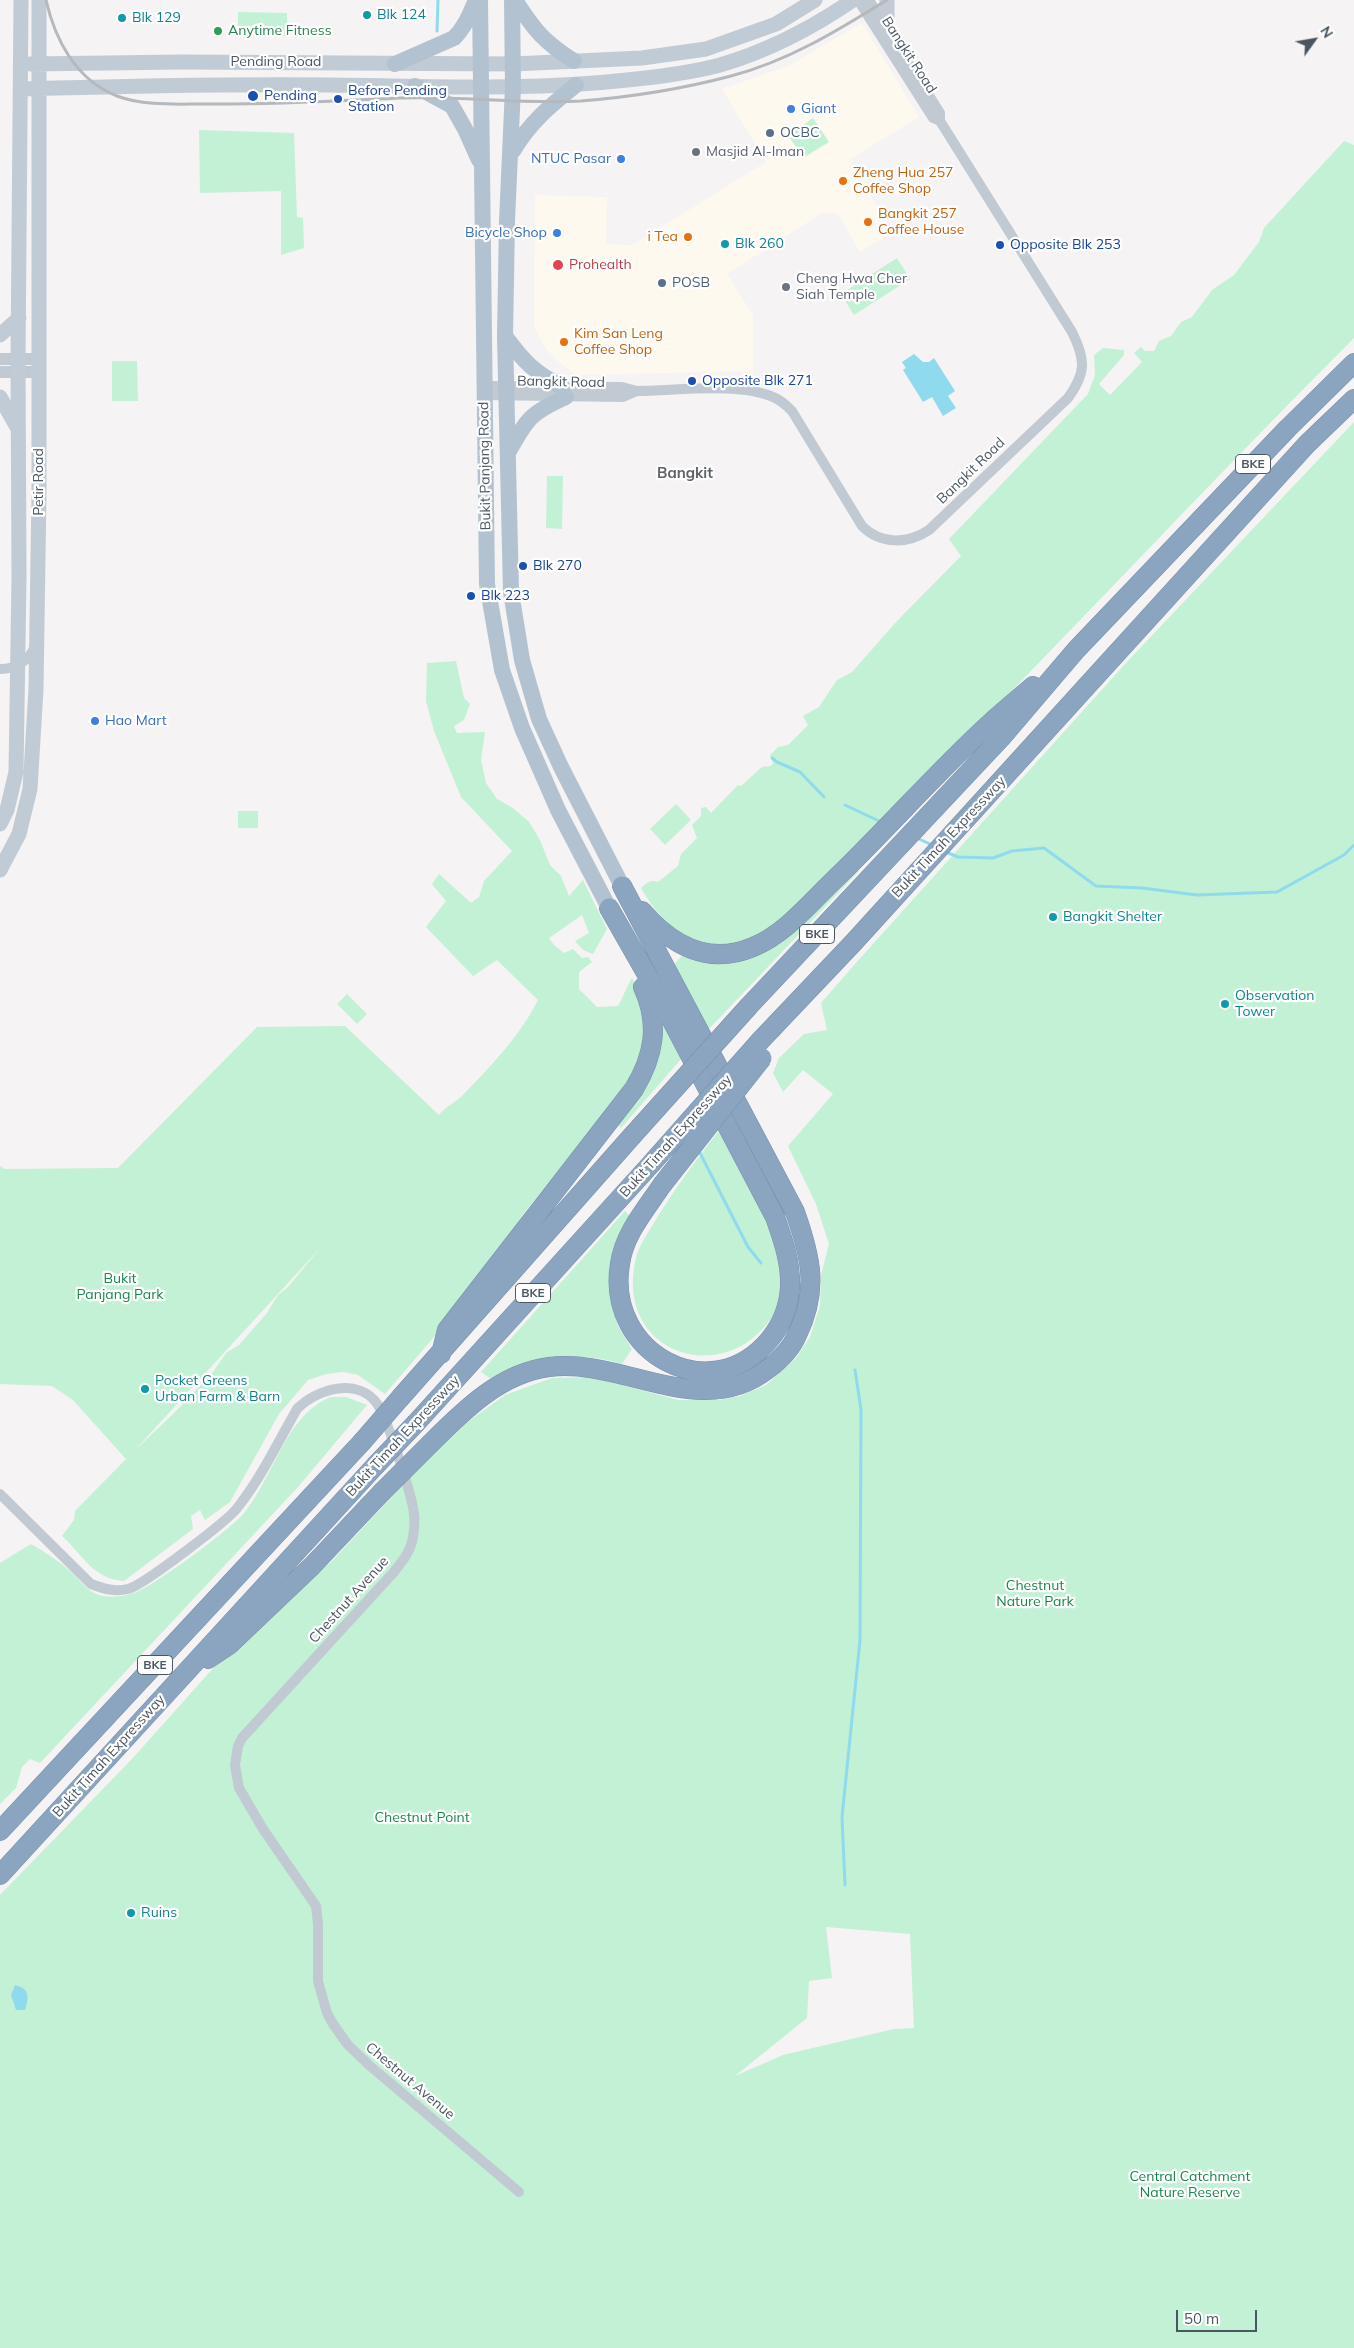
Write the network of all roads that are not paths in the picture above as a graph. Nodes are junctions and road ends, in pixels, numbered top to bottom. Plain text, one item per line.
1 (22, 0) edge
2 (39, 0) edge
3 (476, 0) edge
4 (480, 0) edge
5 (513, 0) edge
6 (816, 0) edge
7 (853, 0) edge
8 (858, 0) edge
9 (869, 0) edge
10 (888, 0) edge
11 (887, 30) junction
12 (574, 61) junction
13 (480, 63) junction
14 (40, 64) junction
15 (395, 64) junction
16 (513, 64) junction
17 (21, 65) junction
18 (576, 84) junction
19 (415, 86) junction
20 (480, 86) junction
21 (513, 87) junction
22 (21, 89) junction
23 (40, 89) junction
24 (940, 122) junction
25 (512, 153) junction
26 (481, 166) junction
27 (19, 318) junction
28 (0, 336) edge
29 (505, 336) junction
30 (0, 359) edge
31 (1354, 363) edge
32 (18, 366) junction
33 (39, 366) junction
34 (0, 372) edge
35 (484, 391) junction
36 (507, 391) junction
37 (564, 392) junction
38 (0, 397) edge
39 (1354, 399) edge
40 (18, 430) junction
41 (508, 453) junction
42 (18, 489) junction
43 (40, 492) junction
44 (37, 640) junction
45 (1076, 650) junction
46 (18, 665) junction
47 (0, 669) edge
48 (36, 689) junction
49 (0, 824) edge
50 (0, 870) edge
51 (622, 886) junction
52 (609, 908) joint
53 (660, 993) junction
54 (761, 1049) junction
55 (440, 1354) junction
56 (0, 1494) edge
57 (180, 1678) junction
58 (0, 1832) edge
59 (0, 1875) edge
60 (519, 2192) dead end

1 - 17 main road, Petir Road
2 - 14 main road, Petir Road
3 - 15 main road
4 - 13 main road, Bukit Panjang Road
5 - 12 main road
5 - 16 main road, Bukit Panjang Road
6 - 12 main road, Pending Road
7 - 18 main road, Pending Road
8 - 24 street, Bangkit Road
9 - 11 street, Bangkit Road
10 - 11 main road
11 - 24 street, Bangkit Road
12 - 16 main road, Pending Road
13 - 15 main road, Pending Road
13 - 16 main road, Pending Road
13 - 20 main road, Bukit Panjang Road
14 - 15 main road, Pending Road
14 - 17 main road
14 - 23 main road, Petir Road
16 - 21 main road, Bukit Panjang Road
17 - 22 main road, Petir Road
18 - 21 main road, Pending Road
18 - 25 main road
19 - 20 main road, Pending Road
19 - 23 main road, Pending Road
19 - 26 main road
20 - 21 main road, Pending Road
20 - 26 main road, Bukit Panjang Road
21 - 25 main road, Bukit Panjang Road
22 - 23 main road
22 - 27 main road, Petir Road
23 - 33 main road, Petir Road
24 - 37 street, Bangkit Road
25 - 29 main road, Bukit Panjang Road
26 - 35 main road, Bukit Panjang Road
27 - 28 main road
27 - 32 main road, Petir Road
29 - 36 main road, Bukit Panjang Road
29 - 37 main road
30 - 32 street
31 - 45 highway, Bukit Timah Expressway / BKE
32 - 33 street
32 - 34 street
32 - 40 main road, Petir Road
33 - 43 main road, Petir Road
35 - 36 street, Bangkit Road
35 - 52 main road, Bukit Panjang Road
36 - 37 street, Bangkit Road
36 - 41 main road, Bukit Panjang Road
37 - 41 main road
38 - 40 main road
39 - 54 highway, Bukit Timah Expressway / BKE
40 - 42 main road, Petir Road
41 - 51 main road, Bukit Panjang Road
42 - 43 main road
42 - 46 main road, Petir Road
43 - 44 main road, Petir Road
44 - 46 street
44 - 48 main road, Petir Road
45 - 51 highway
45 - 55 highway, Bukit Timah Expressway / BKE, bridge
46 - 47 street
46 - 48 street
46 - 49 main road, Petir Road
48 - 50 main road, Petir Road
51 - 53 highway
52 - 53 highway
53 - 54 highway, bridge
53 - 55 highway
53 - 57 highway, bridge
54 - 57 highway, Bukit Timah Expressway / BKE, bridge
55 - 58 highway, Bukit Timah Expressway / BKE, bridge
56 - 60 street, Chestnut Avenue
57 - 59 highway, Bukit Timah Expressway / BKE

